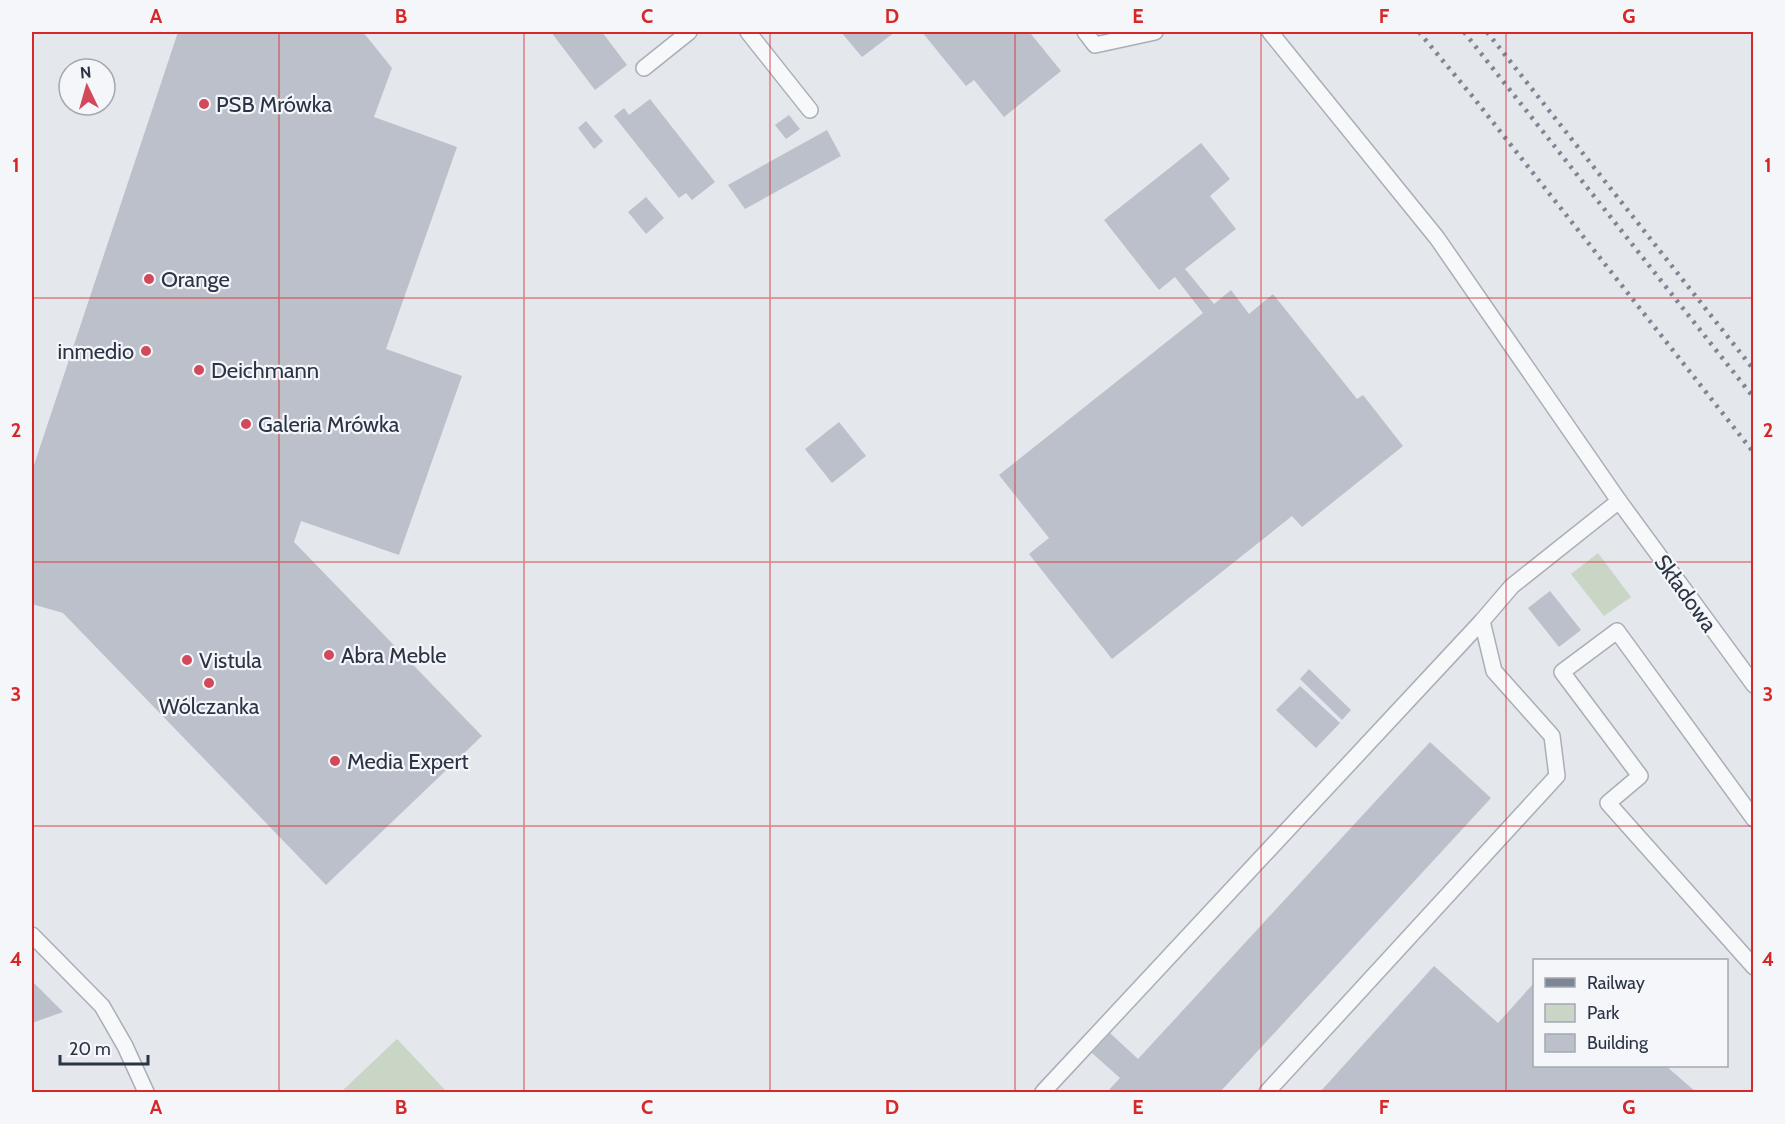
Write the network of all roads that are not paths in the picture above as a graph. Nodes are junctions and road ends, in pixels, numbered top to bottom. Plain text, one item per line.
1 (689, 32) edge
2 (748, 32) edge
3 (1085, 32) edge
4 (1155, 32) edge
5 (1270, 32) edge
6 (644, 68) dead end
7 (810, 110) dead end
8 (1619, 501) junction
9 (1482, 621) junction
10 (1754, 685) edge
11 (1754, 819) edge
12 (32, 935) edge
13 (1754, 967) edge
14 (146, 1092) edge
15 (1043, 1092) edge
16 (1267, 1092) edge

1 - 6 lane
2 - 7 lane
3 - 4 lane
5 - 8 lane, Składowa
8 - 9 lane
8 - 10 lane, Składowa
9 - 15 lane
9 - 16 lane
11 - 13 lane
12 - 14 lane

